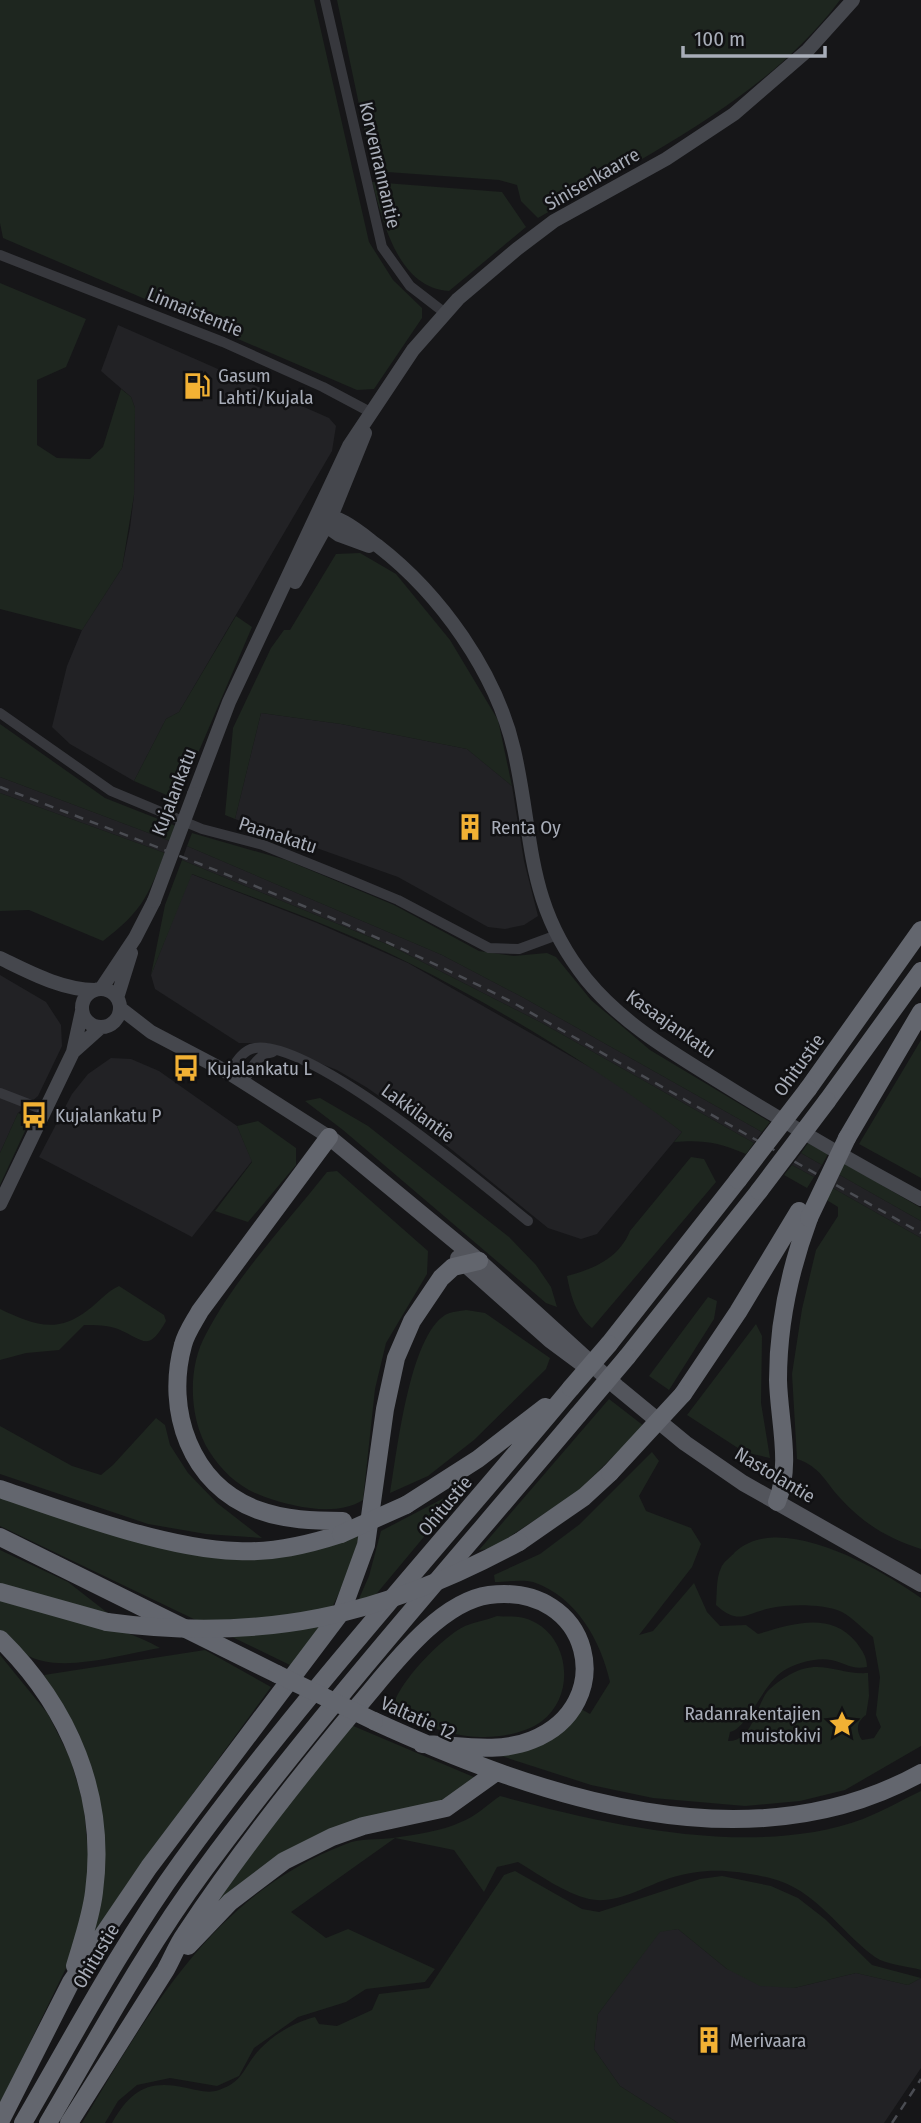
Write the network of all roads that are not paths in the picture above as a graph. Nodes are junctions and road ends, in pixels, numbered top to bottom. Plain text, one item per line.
1 (325, 0) edge
2 (853, 0) edge
3 (0, 255) edge
4 (444, 313) junction
5 (372, 413) junction
6 (325, 520) junction
7 (0, 713) edge
8 (921, 930) edge
9 (557, 935) junction
10 (135, 938) junction
11 (0, 958) edge
12 (921, 971) edge
13 (41, 977) junction
14 (98, 990) junction
15 (118, 1003) junction
16 (82, 1009) junction
17 (921, 1012) edge
18 (107, 1025) junction
19 (151, 1032) junction
20 (277, 1051) junction
21 (74, 1052) junction
22 (229, 1073) junction
23 (243, 1083) junction
24 (0, 1093) edge
25 (44, 1110) junction
26 (329, 1137) junction
27 (921, 1199) edge
28 (0, 1204) edge
29 (804, 1215) junction
30 (528, 1221) dead end
31 (472, 1262) junction
32 (571, 1388) junction
33 (0, 1489) edge
34 (777, 1503) junction
35 (342, 1528) junction
36 (0, 1538) edge
37 (921, 1584) edge
38 (0, 1591) edge
39 (0, 1639) edge
40 (422, 1744) junction
41 (921, 1760) edge
42 (495, 1773) junction
43 (921, 1773) edge
44 (852, 1803) junction
45 (166, 1969) junction
46 (71, 1982) junction
47 (0, 2122) edge
48 (23, 2123) edge
49 (48, 2123) edge
50 (69, 2123) edge

1 - 4 street, Korvenrannantie
2 - 4 street, Sinisenkaarre
3 - 5 street, Linnaistentie
4 - 5 street, Sinisenkaarre
5 - 6 street, Sinisenkaarre
6 - 9 street, Kasaajankatu
6 - 10 street, Kujalankatu, bridge
7 - 9 street, Paanakatu
8 - 32 highway, Ohitustie, bridge
9 - 27 street, Kasaajankatu
10 - 14 street, Kujalankatu
10 - 15 street, Kujalankatu
11 - 13 street
12 - 49 highway, bridge
13 - 14 street
13 - 16 street
14 - 15 street
14 - 16 street
15 - 18 street
15 - 19 street, Nastolantie
16 - 18 street
16 - 21 street
17 - 29 highway, bridge
18 - 19 street, Nastolantie
18 - 21 street
19 - 22 street, Nastolantie
20 - 22 street, Lakkilantie
20 - 23 street
20 - 30 street, Lakkilantie
21 - 25 street
22 - 23 street, Nastolantie
23 - 26 street, Nastolantie
24 - 25 street
25 - 28 street
26 - 31 main road, Nastolantie
26 - 35 highway
29 - 34 highway
29 - 38 highway, bridge
31 - 34 main road, Nastolantie
31 - 46 highway
32 - 35 highway, bridge
32 - 48 highway, Ohitustie
33 - 35 highway
34 - 37 main road, Nastolantie
36 - 40 highway, Valtatie 12, bridge
39 - 46 highway
40 - 42 highway, Valtatie 12
40 - 45 highway
41 - 44 highway, Valtatie 12
42 - 44 highway, Valtatie 12
42 - 45 highway
43 - 44 highway, Valtatie 12
45 - 50 highway
46 - 47 highway

